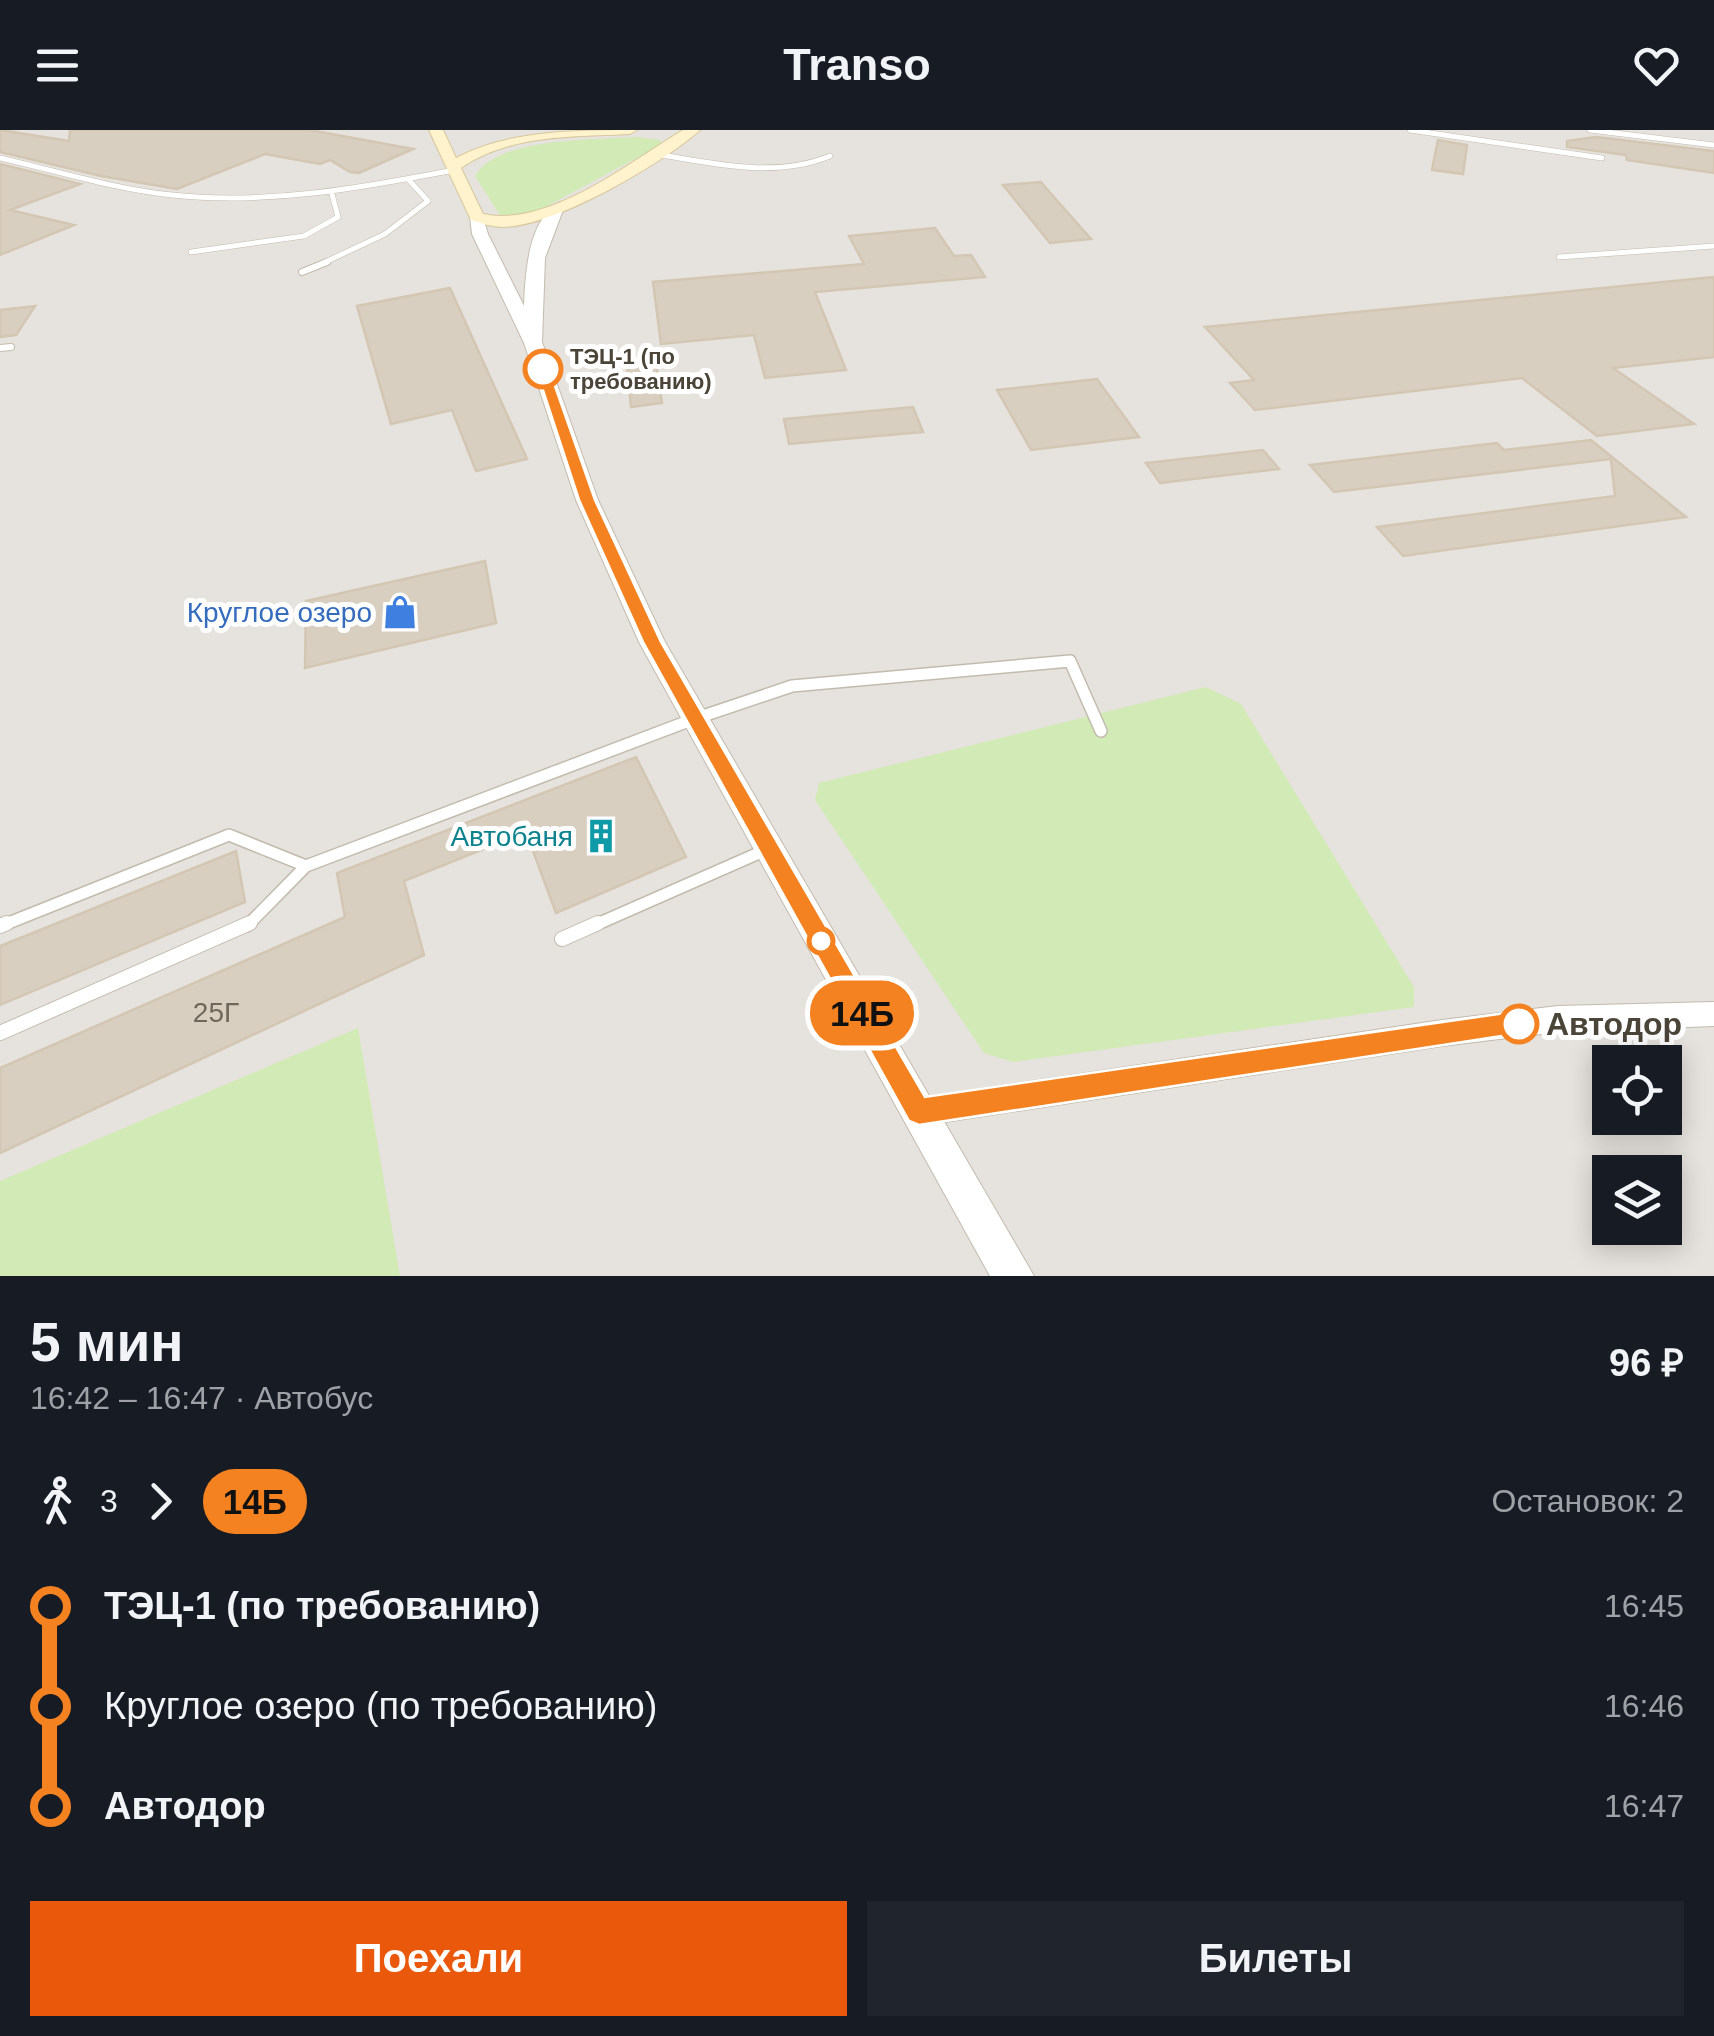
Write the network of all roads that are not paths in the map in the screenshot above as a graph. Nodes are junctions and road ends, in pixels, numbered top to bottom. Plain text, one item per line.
1 (630, 130) edge
2 (693, 130) edge
3 (1410, 130) edge
4 (1590, 130) edge
5 (446, 132) edge
6 (666, 134) edge
7 (529, 139) junction
8 (1714, 145) edge
9 (654, 153) junction
10 (830, 156) dead end
11 (0, 158) edge
12 (1602, 158) dead end
13 (454, 168) junction
14 (408, 179) junction
15 (332, 194) junction
16 (556, 210) junction
17 (474, 215) junction
18 (1714, 246) edge
19 (191, 252) dead end
20 (1559, 257) dead end
21 (302, 272) dead end
22 (533, 343) junction
23 (11, 347) dead end
24 (0, 348) edge
25 (694, 719) junction
26 (1101, 731) dead end
27 (768, 849) junction
28 (306, 866) junction
29 (0, 926) edge
30 (562, 940) dead end
31 (1714, 1014) edge
32 (0, 1033) edge
33 (919, 1112) junction
34 (1013, 1276) edge

1 - 7 main road
2 - 6 main road
3 - 12 lane
4 - 8 lane
5 - 7 main road
5 - 13 main road
6 - 9 main road
7 - 13 main road
9 - 10 lane
9 - 16 main road
11 - 15 lane
13 - 14 lane
13 - 17 main road
14 - 15 lane
14 - 21 lane
15 - 19 lane
16 - 17 main road
16 - 22 street
17 - 22 street
18 - 20 lane
22 - 25 street
23 - 24 lane
25 - 26 lane
25 - 27 street
25 - 28 lane
27 - 30 lane
27 - 33 street
28 - 29 lane
28 - 32 lane
31 - 33 street
33 - 34 street

